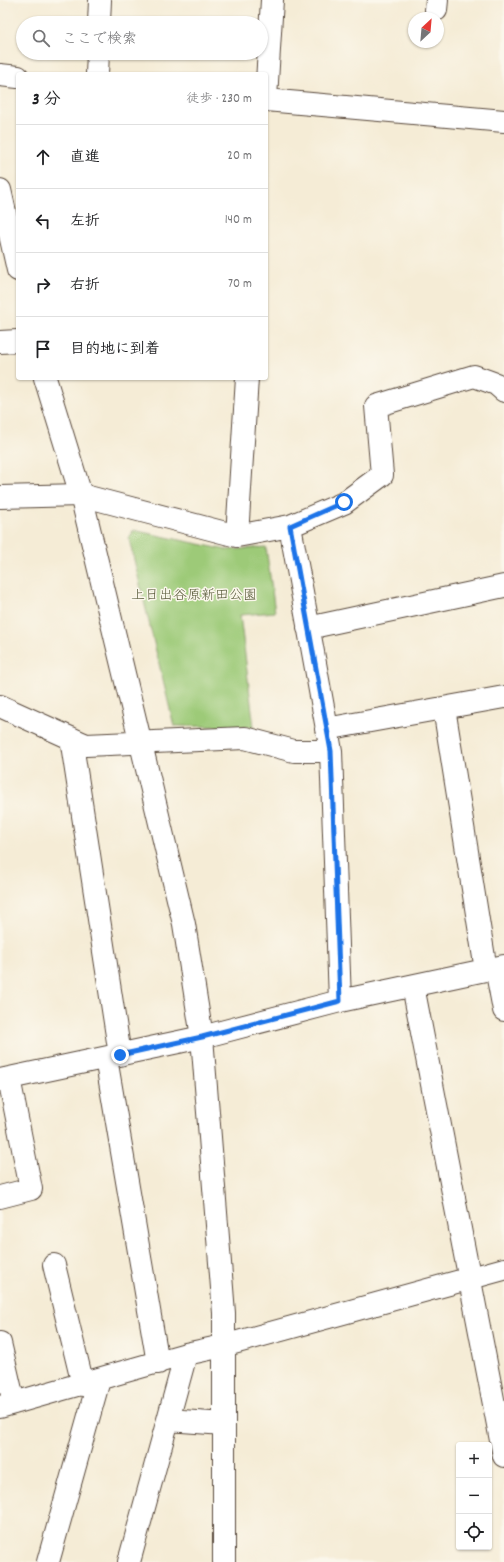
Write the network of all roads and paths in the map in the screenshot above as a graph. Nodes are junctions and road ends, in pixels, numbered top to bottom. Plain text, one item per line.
1 (100, 0) edge
2 (272, 0) edge
3 (99, 16) edge
4 (98, 60) edge
5 (97, 72) edge
6 (268, 72) edge
7 (0, 75) edge
8 (16, 76) edge
9 (268, 98) edge
10 (504, 121) edge
11 (0, 190) edge
12 (16, 261) edge
13 (16, 341) edge
14 (0, 342) edge
15 (46, 380) edge
16 (247, 380) edge
17 (504, 391) edge
18 (81, 495) junction
19 (0, 497) edge
20 (290, 526) junction
21 (237, 536) junction
22 (504, 586) edge
23 (308, 628) junction
24 (504, 697) edge
25 (0, 706) edge
26 (444, 708) junction
27 (326, 729) junction
28 (71, 738) junction
29 (141, 744) junction
30 (331, 751) junction
31 (495, 968) edge
32 (413, 986) junction
33 (340, 1001) junction
34 (504, 1010) edge
35 (202, 1037) junction
36 (113, 1056) junction
37 (4, 1079) edge
38 (0, 1197) edge
39 (54, 1265) dead end
40 (504, 1269) edge
41 (470, 1278) junction
42 (0, 1343) edge
43 (224, 1346) junction
44 (186, 1354) junction
45 (158, 1363) junction
46 (91, 1382) junction
47 (7, 1405) edge
48 (168, 1420) junction
49 (224, 1424) junction
50 (504, 1456) edge
51 (48, 1562) edge
52 (128, 1562) edge
53 (224, 1562) edge

1 - 3 street
2 - 6 street
4 - 5 street
7 - 8 street
9 - 10 street
11 - 12 street
13 - 14 street
15 - 18 street
16 - 21 street
17 - 20 street
18 - 19 street
18 - 21 street
18 - 29 street
20 - 21 street
20 - 23 street
22 - 23 street
23 - 27 street
24 - 26 street
25 - 28 street
26 - 27 street
26 - 31 street
27 - 30 street
28 - 29 street
28 - 36 street
29 - 30 street
29 - 35 street
30 - 33 street
31 - 32 street
31 - 34 street
32 - 33 street
32 - 41 street
33 - 35 street
35 - 36 street
35 - 43 street
36 - 37 street
36 - 45 street
37 - 38 street
39 - 46 street
40 - 41 street
41 - 43 street
41 - 50 street
42 - 47 street
43 - 44 street
43 - 49 street
44 - 45 street
44 - 48 street
45 - 46 street
46 - 47 street
46 - 51 street
48 - 49 street
48 - 52 street
49 - 53 street

